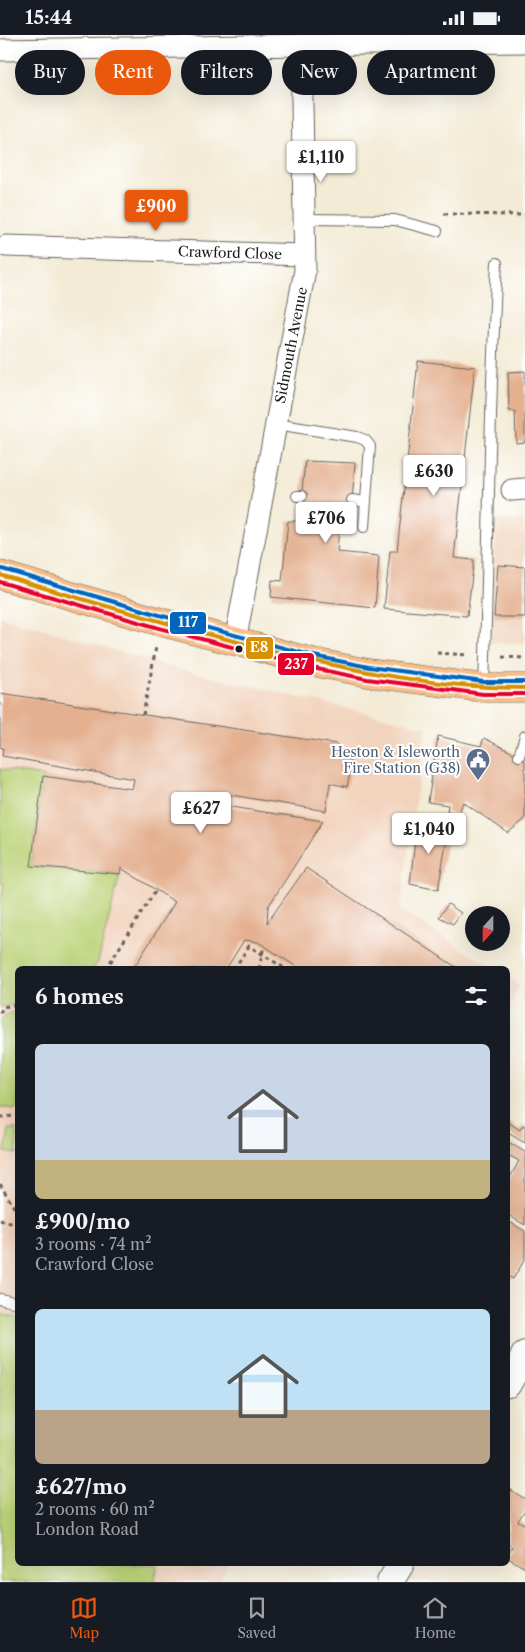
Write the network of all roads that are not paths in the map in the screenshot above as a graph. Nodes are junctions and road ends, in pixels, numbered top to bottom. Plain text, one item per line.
1 (525, 42) edge
2 (301, 45) junction
3 (0, 50) edge
4 (304, 219) junction
5 (437, 231) dead end
6 (6, 246) dead end
7 (304, 255) junction
8 (497, 263) dead end
9 (276, 424) junction
10 (352, 500) dead end
11 (366, 502) junction
12 (364, 527) dead end
13 (0, 575) edge
14 (235, 642) junction
15 (525, 688) edge
16 (484, 689) junction
17 (525, 737) edge
18 (519, 756) dead end
19 (0, 1299) edge
20 (15, 1302) edge
21 (525, 1354) edge
22 (510, 1380) edge
23 (400, 1566) edge
24 (390, 1582) edge

1 - 2 street
2 - 3 street
2 - 4 street, Sidmouth Avenue
4 - 5 lane
4 - 7 street, Sidmouth Avenue
6 - 7 street, Crawford Close
7 - 9 street, Sidmouth Avenue
8 - 16 lane
9 - 11 lane
9 - 14 street, Sidmouth Avenue
10 - 11 lane
11 - 12 lane
13 - 14 main road
14 - 16 main road
15 - 16 main road
17 - 18 lane
19 - 20 lane
21 - 22 street
23 - 24 street

